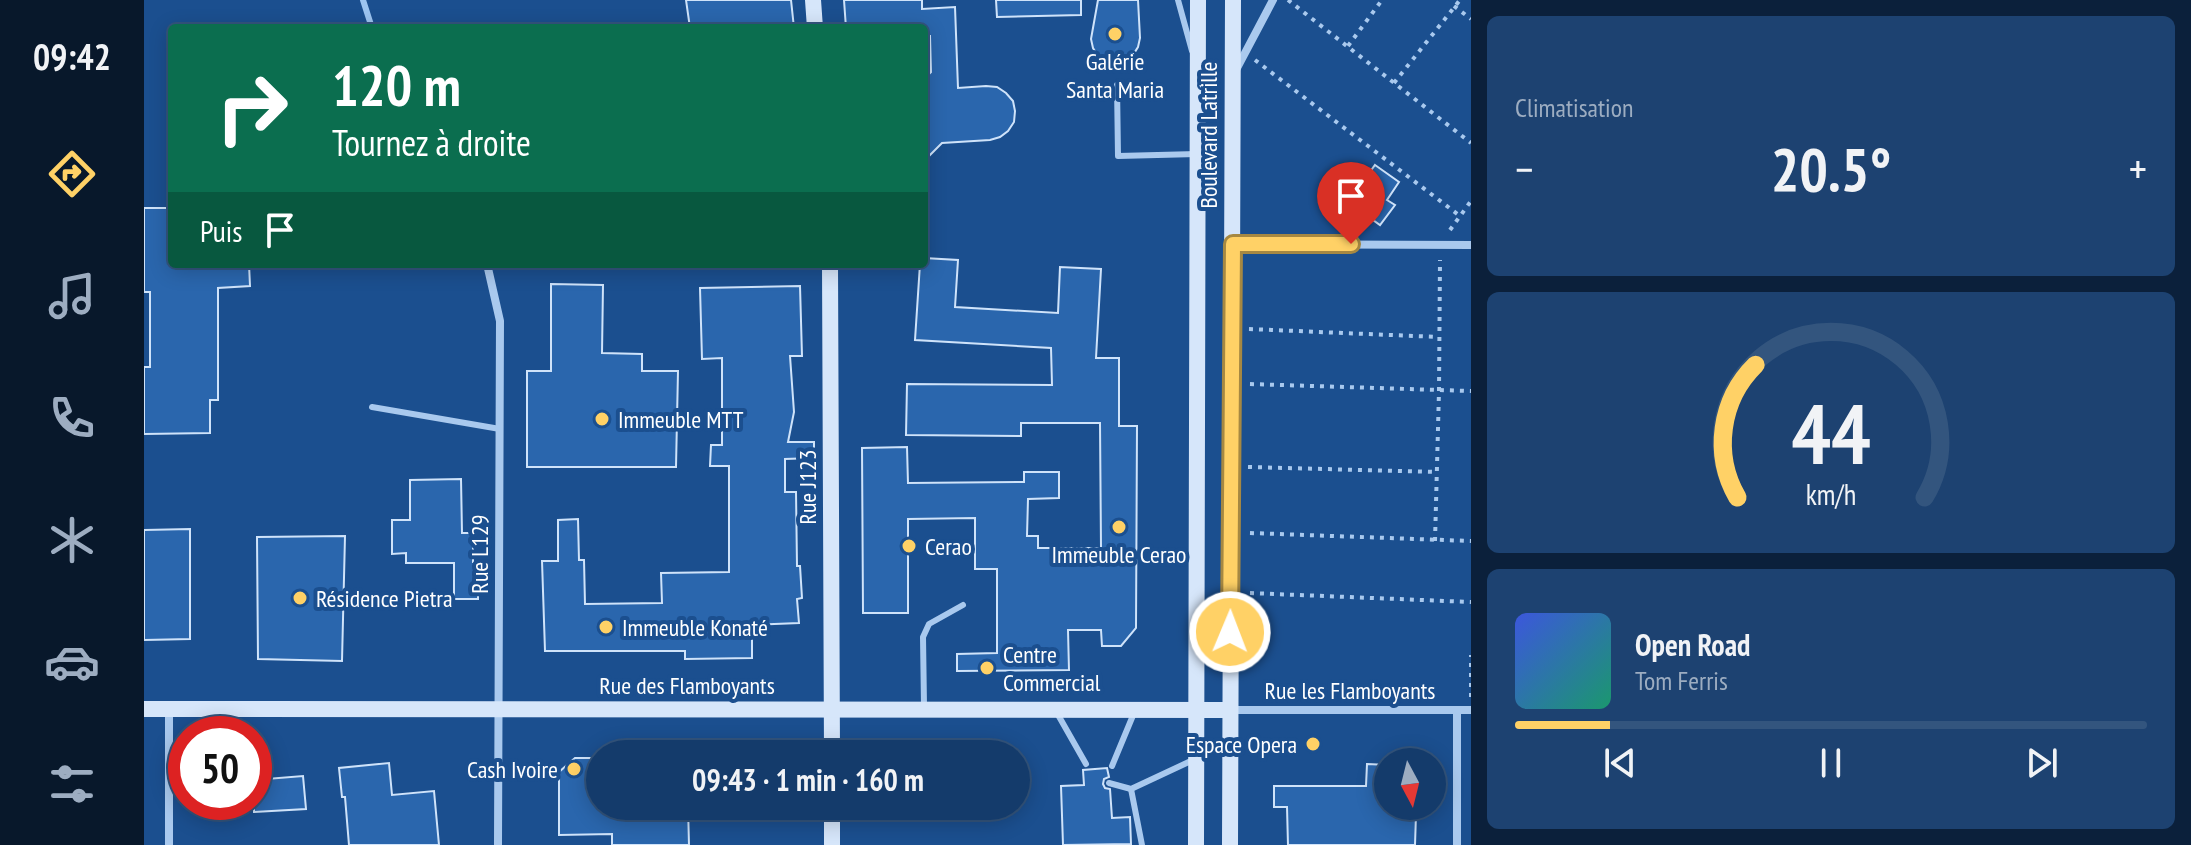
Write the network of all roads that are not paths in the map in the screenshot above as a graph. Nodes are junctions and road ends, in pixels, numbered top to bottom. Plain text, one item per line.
1 (813, 0) edge
2 (1178, 0) edge
3 (1198, 0) edge
4 (1233, 0) edge
5 (1273, 0) edge
6 (815, 24) edge
7 (1198, 74) junction
8 (1232, 80) junction
9 (1117, 85) dead end
10 (1197, 154) junction
11 (1233, 244) junction
12 (1471, 245) edge
13 (488, 268) edge
14 (830, 268) edge
15 (372, 407) dead end
16 (500, 429) junction
17 (963, 605) dead end
18 (144, 709) edge
19 (169, 709) junction
20 (499, 709) junction
21 (833, 710) junction
22 (925, 710) junction
23 (1056, 710) junction
24 (1136, 710) junction
25 (1197, 710) junction
26 (1230, 710) junction
27 (1457, 710) junction
28 (1471, 710) edge
29 (832, 740) edge
30 (1197, 759) junction
31 (1086, 764) dead end
32 (1112, 766) dead end
33 (1109, 783) dead end
34 (1131, 789) junction
35 (832, 820) edge
36 (169, 845) edge
37 (498, 845) edge
38 (832, 845) edge
39 (1142, 845) edge
40 (1196, 845) edge
41 (1230, 845) edge
42 (1457, 845) edge

1 - 6 main road
2 - 7 lane
3 - 7 main road, Boulevard Latrille
4 - 8 main road, Boulevard Latrille
5 - 8 street
7 - 10 main road, Boulevard Latrille
8 - 11 main road, Boulevard Latrille
9 - 10 lane
10 - 25 main road, Boulevard Latrille
11 - 12 street
11 - 26 main road, Boulevard Latrille
13 - 16 street, Rue L129
14 - 21 main road, Rue J123
15 - 16 lane
16 - 20 street, Rue L129
17 - 22 lane
18 - 19 main road, Rue des Flamboyants
19 - 20 main road, Rue des Flamboyants
19 - 36 street
20 - 21 main road, Rue des Flamboyants
20 - 37 street, Rue L129
21 - 22 main road, Rue des Flamboyants
21 - 29 main road, Rue J123
22 - 23 main road, Rue des Flamboyants
23 - 24 main road, Rue des Flamboyants
23 - 31 lane
24 - 25 main road, Rue des Flamboyants
24 - 32 lane
25 - 26 main road, Rue des Flamboyants
25 - 30 main road, Boulevard Latrille
26 - 27 street, Rue les Flamboyants
26 - 41 main road, Boulevard Latrille
27 - 28 street, Rue les Flamboyants
27 - 42 street
30 - 34 lane
30 - 40 main road, Boulevard Latrille
33 - 34 lane
34 - 39 lane
35 - 38 main road

